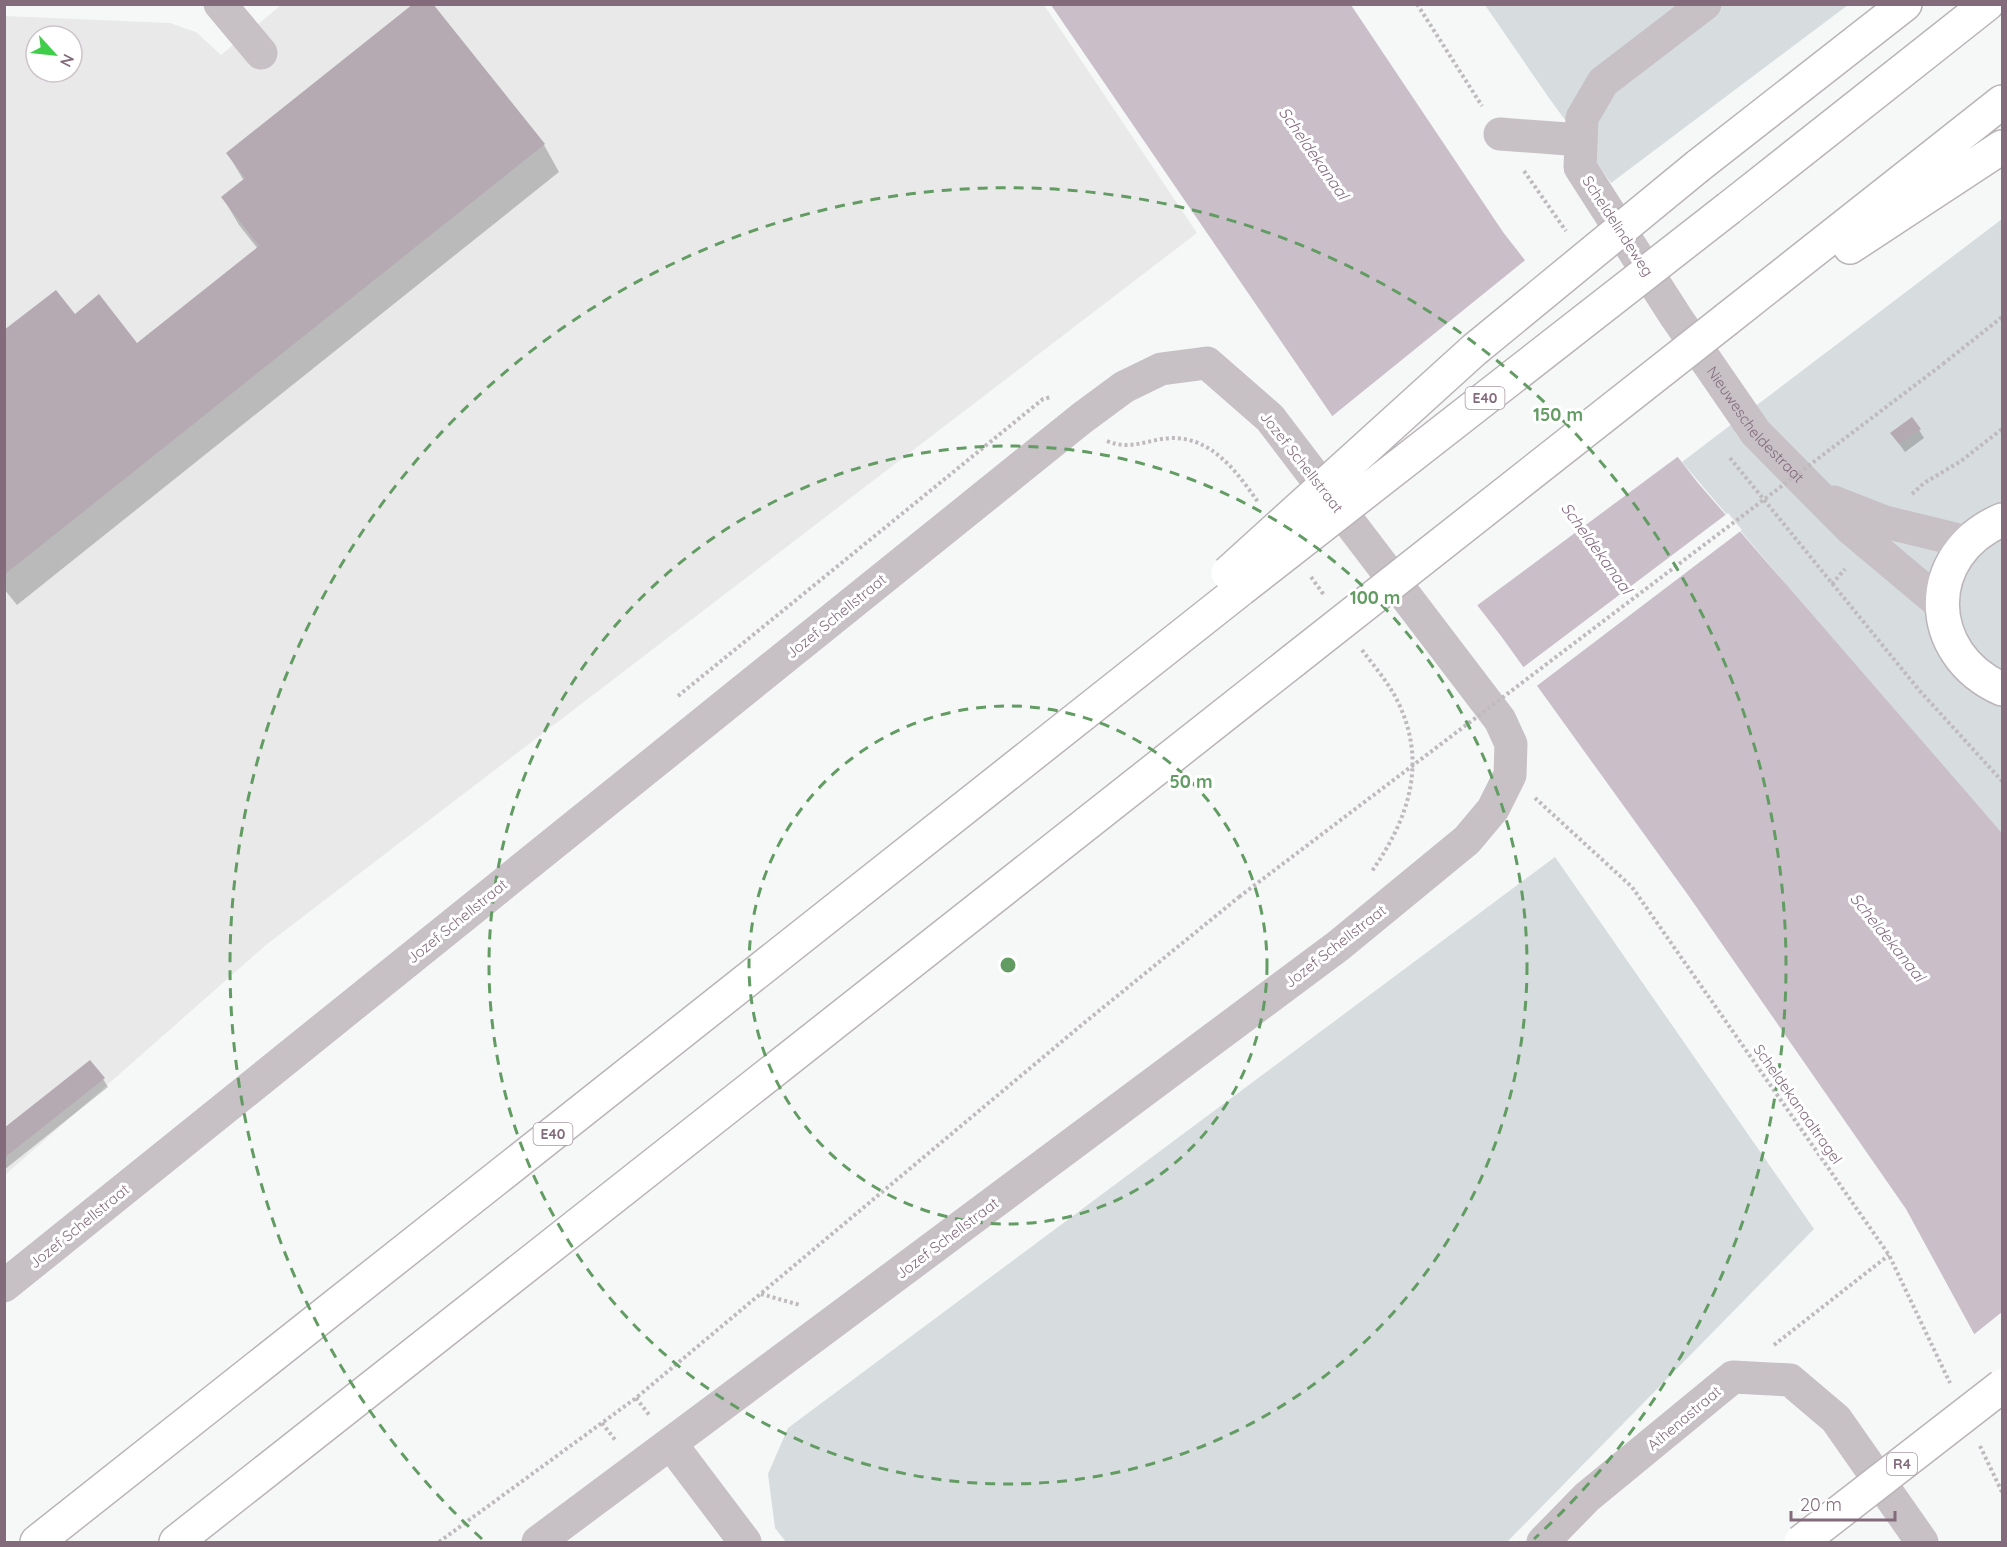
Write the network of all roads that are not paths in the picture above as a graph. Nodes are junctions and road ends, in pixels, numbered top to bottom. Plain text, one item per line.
1 (220, 4) edge
2 (1705, 4) edge
3 (1905, 4) edge
4 (1987, 4) edge
5 (261, 53) dead end
6 (2002, 102) edge
7 (1500, 134) road end
8 (1581, 140) junction
9 (2002, 147) edge
10 (1786, 281) junction
11 (1697, 347) joint
12 (1818, 497) junction
13 (2002, 520) edge
14 (1967, 542) junction
15 (1234, 581) junction
16 (1942, 605) junction
17 (2002, 689) edge
18 (4, 1286) edge
19 (2002, 1386) edge
20 (671, 1444) junction
21 (38, 1542) edge
22 (176, 1542) edge
23 (538, 1542) edge
24 (744, 1542) edge
25 (1543, 1542) edge
26 (1801, 1542) edge
27 (1922, 1542) edge

1 - 5 street
2 - 8 street, Scheldelindeweg
3 - 15 main road, bridge
4 - 15 main road, E40, bridge
6 - 10 main road
7 - 8 street
8 - 11 street, Scheldelindeweg
9 - 10 main road
10 - 22 main road, bridge
11 - 12 street, Nieuwescheldestraat
12 - 14 street, Nieuwescheldestraat
12 - 16 street, Nieuwescheldestraat
13 - 14 main road
14 - 16 main road
15 - 21 main road, E40
16 - 17 main road
18 - 20 street, Jozef Schellstraat
19 - 26 main road, R4, bridge
20 - 23 street, Jozef Schellstraat
20 - 24 street
25 - 27 street, Athenastraat

